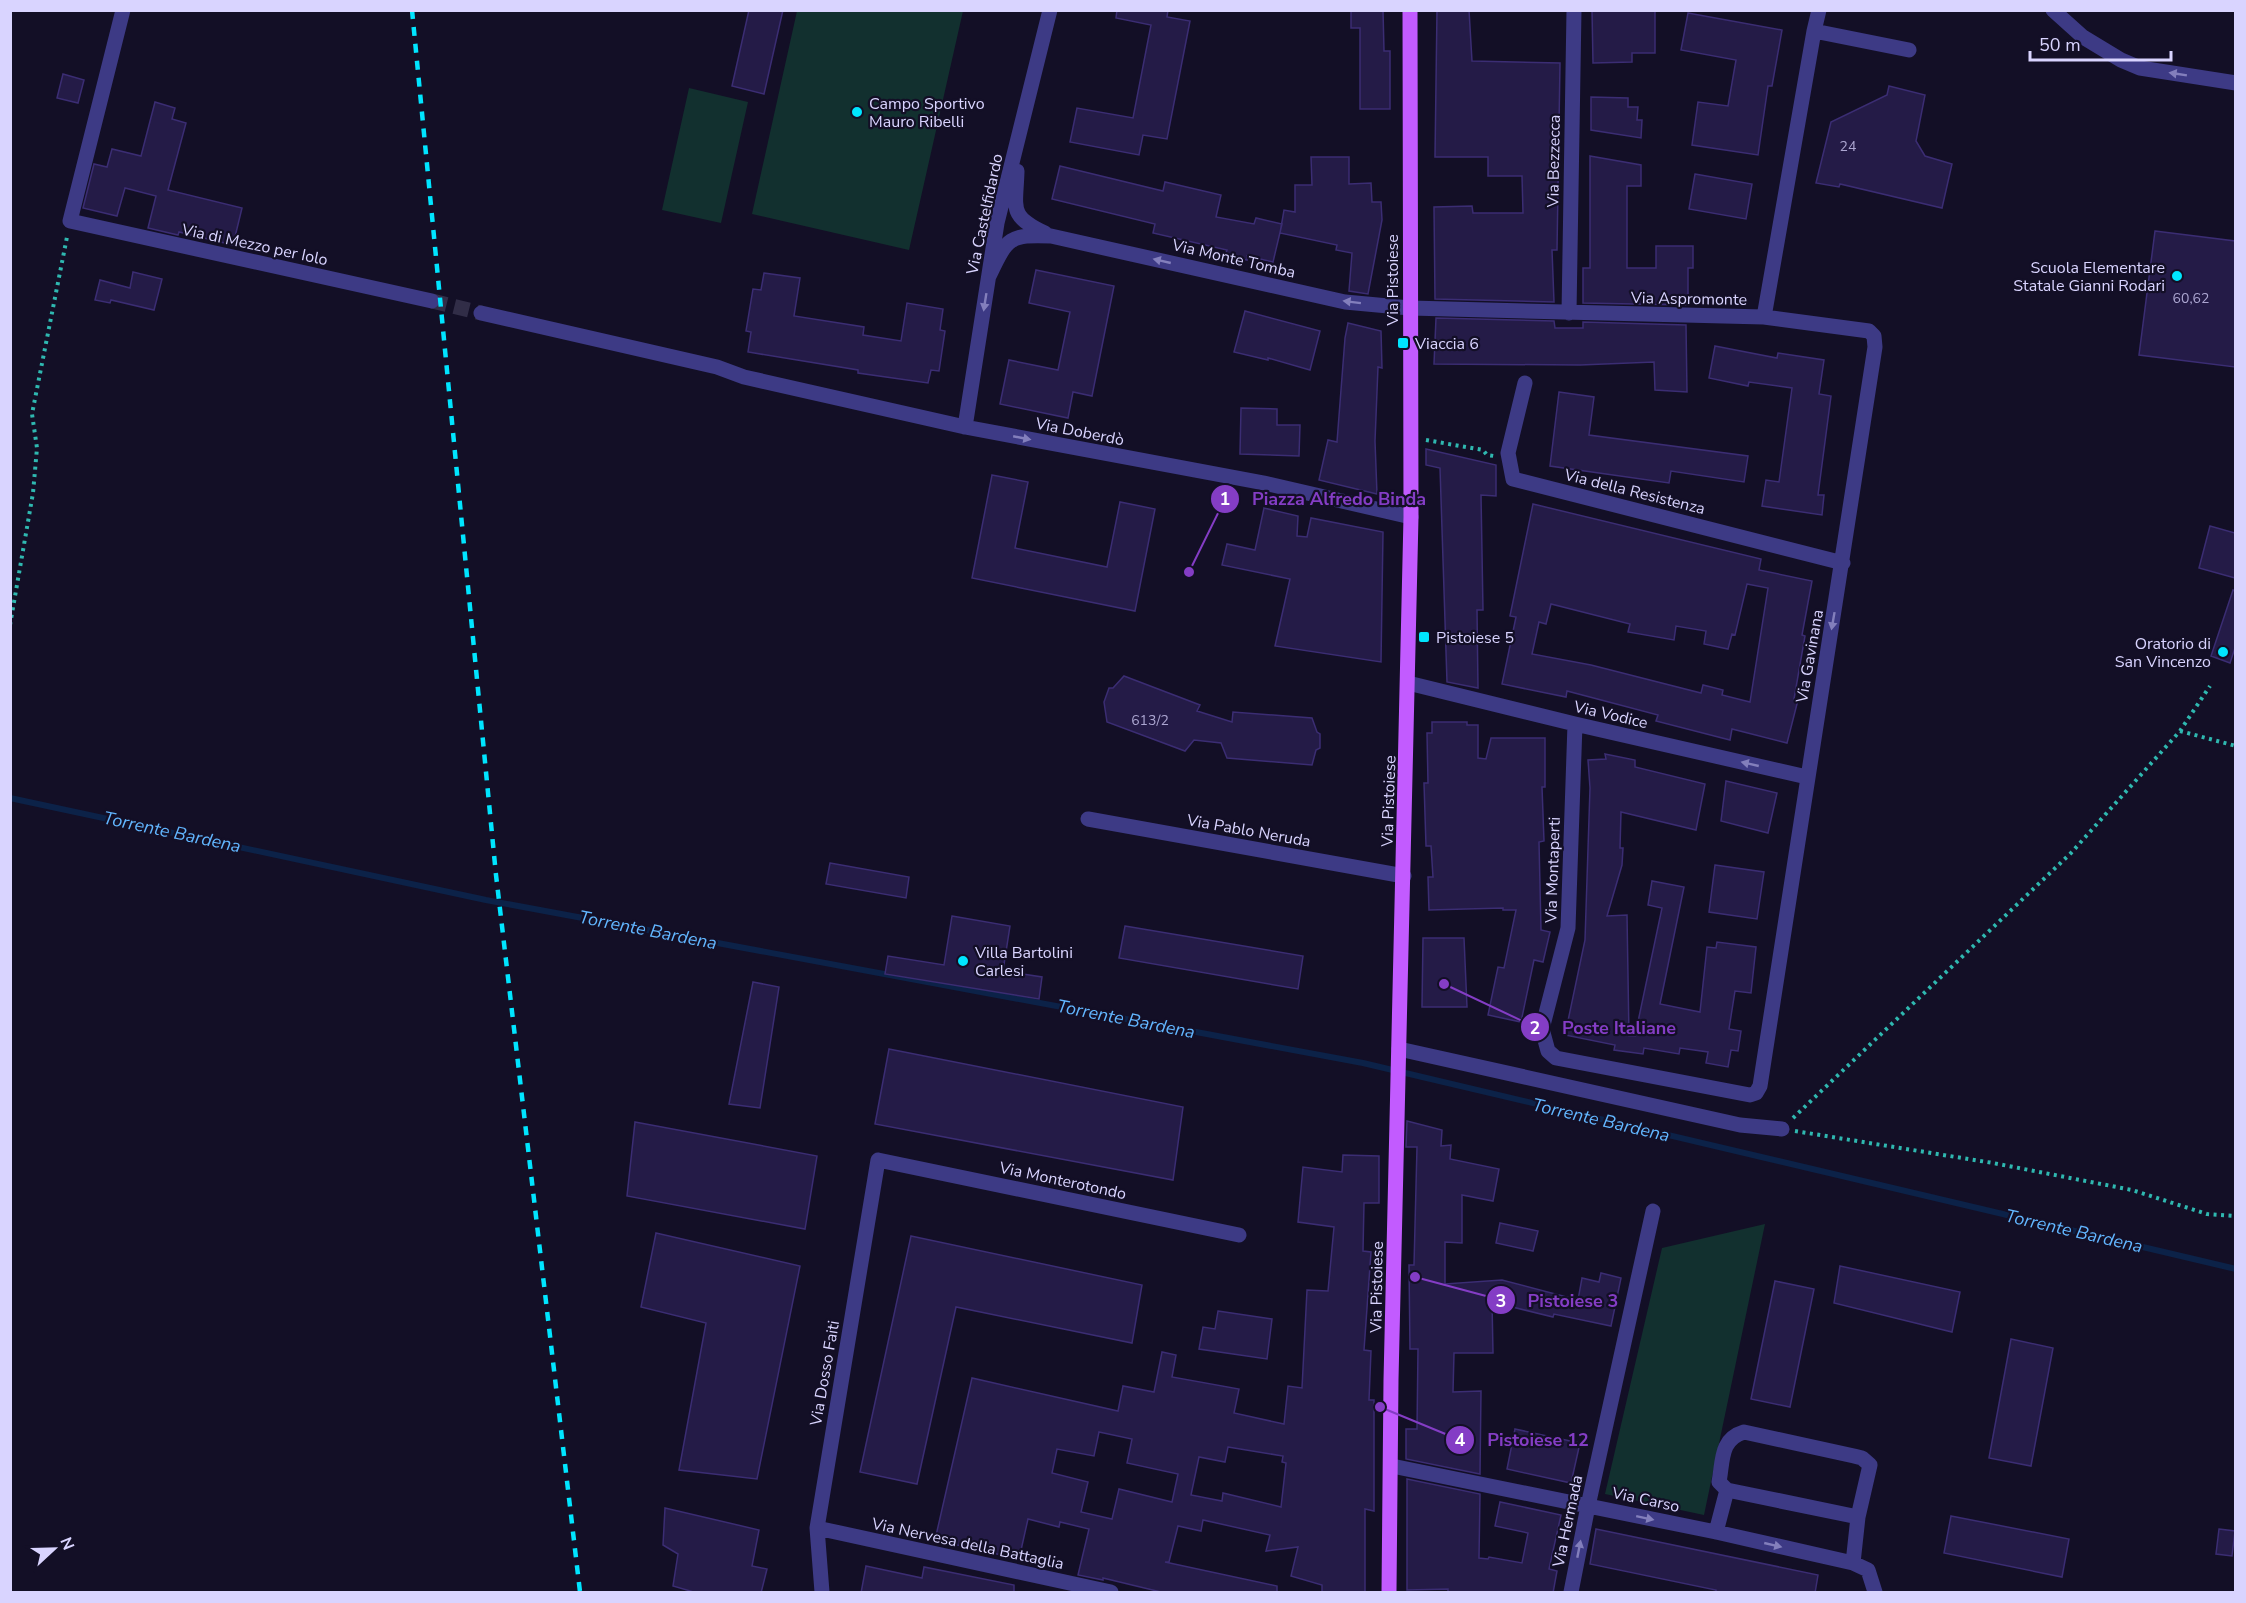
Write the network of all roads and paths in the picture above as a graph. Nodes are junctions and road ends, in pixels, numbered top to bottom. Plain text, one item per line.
1 (123, 10) edge
2 (1050, 10) edge
3 (1410, 10) edge
4 (1574, 10) edge
5 (1819, 10) edge
6 (2053, 10) edge
7 (1814, 31) junction
8 (1909, 50) dead end
9 (2235, 83) edge
10 (1017, 142) junction
11 (70, 221) junction
12 (1051, 236) junction
13 (989, 276) junction
14 (432, 302) tunnel mouth
15 (1410, 308) junction
16 (481, 313) tunnel mouth
17 (1569, 313) junction
18 (1764, 317) junction
19 (1525, 383) dead end
20 (965, 428) junction
21 (1411, 438) junction
22 (1509, 460) junction
23 (1411, 517) junction
24 (1843, 563) junction
25 (10, 625) edge
26 (1408, 683) junction
27 (2210, 686) dead end
28 (1575, 724) junction
29 (2180, 731) junction
30 (2235, 746) edge
31 (1807, 777) junction
32 (1088, 819) dead end
33 (1404, 876) junction
34 (1399, 1056) junction
35 (1756, 1093) joint
36 (1782, 1129) junction
37 (879, 1160) joint
38 (1653, 1211) dead end
39 (2235, 1216) edge
40 (1239, 1235) dead end
41 (1392, 1466) junction
42 (1727, 1490) junction
43 (1588, 1506) junction
44 (1858, 1517) junction
45 (817, 1528) junction
46 (1716, 1532) junction
47 (1853, 1563) junction
48 (822, 1593) edge
49 (1111, 1593) edge
50 (1389, 1593) edge
51 (1571, 1593) edge
52 (1875, 1593) edge

1 - 11 street
2 - 10 street, Via Castelfidardo
3 - 15 main road, Via Pistoiese
4 - 17 street, Via Bezzecca
5 - 7 street, Via Aspromonte
9 -> 6 street
7 - 8 street
7 - 18 street, Via Aspromonte
10 - 12 street, Via Monte Tomba
10 - 13 street, Via Castelfidardo
11 - 14 street, Via di Mezzo per Iolo
11 - 25 path
12 - 13 street, Via Monte Tomba
15 -> 12 street, Via Monte Tomba
13 -> 20 street, Via Castelfidardo
15 - 17 street, Via Aspromonte
15 - 21 main road, Via Pistoiese
16 - 20 street, Via Doberdò
17 - 18 street, Via Aspromonte
18 - 24 street, Via Gavinana
19 - 22 street
20 -> 23 street, Via Doberdò
21 - 22 path
21 - 23 main road, Via Pistoiese
22 - 24 street, Via della Resistenza
23 - 26 main road, Via Pistoiese
24 -> 31 street, Via Gavinana
26 - 28 street, Via Vodice
26 - 33 main road, Via Pistoiese
27 - 29 path
31 -> 28 street, Via Vodice
28 - 35 street, Via Montaperti
29 - 30 path
29 - 36 path
31 - 35 street, Via Gavinana
32 - 33 street, Via Pablo Neruda
33 - 34 main road, Via Pistoiese
34 - 36 street
34 - 41 main road, Via Pistoiese
36 - 39 path
37 - 40 street, Via Monterotondo
37 - 45 street, Via Dosso Faiti
38 - 43 street, Via Hermada
41 - 43 street, Via Carso
41 - 50 main road, Via Pistoiese
42 - 44 street
42 - 44 street
42 - 46 street
43 -> 46 street, Via Carso
51 -> 43 street, Via Hermada
44 - 47 street
45 - 48 street, Via Dosso Faiti
45 - 49 street, Via Nervesa della Battaglia
46 -> 47 street, Via Carso
47 - 52 street

